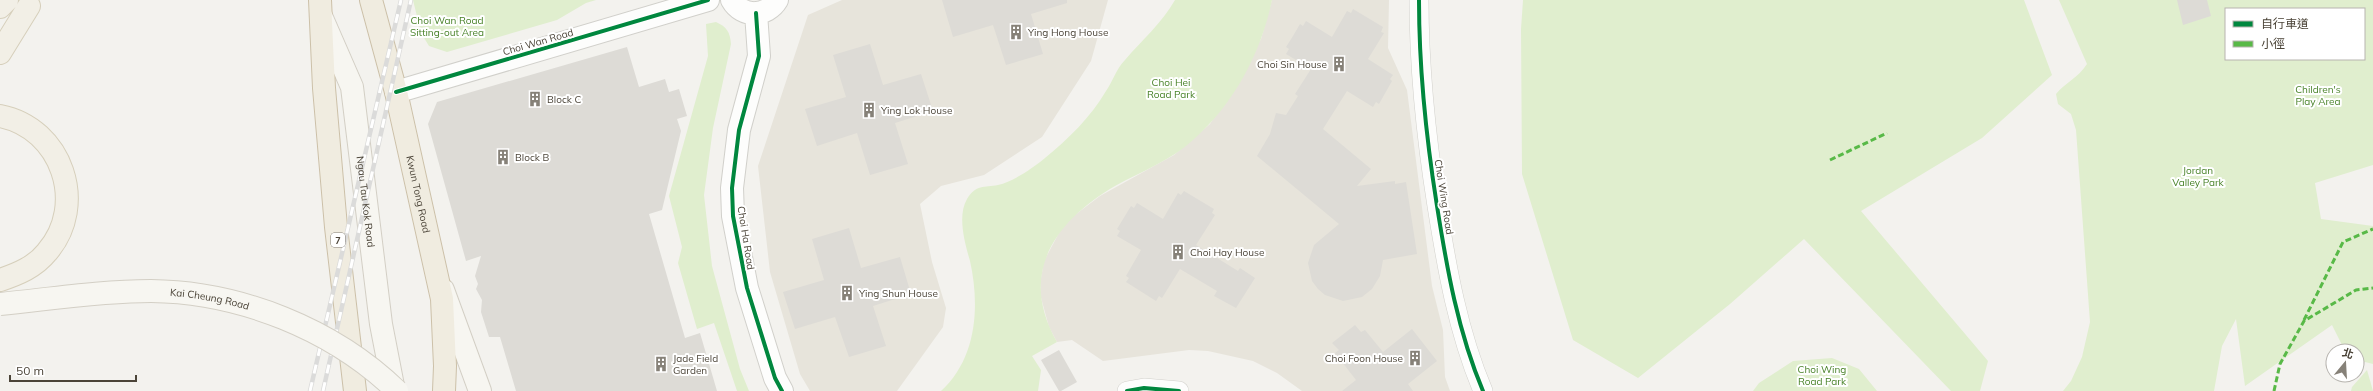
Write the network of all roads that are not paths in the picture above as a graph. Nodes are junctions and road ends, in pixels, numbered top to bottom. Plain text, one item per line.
1 (7, 0) edge
2 (372, 0) edge
3 (708, 0) edge
4 (732, 0) edge
5 (776, 0) edge
6 (1419, 0) edge
7 (32, 3) edge
8 (0, 7) edge
9 (321, 8) edge
10 (756, 14) junction
11 (0, 33) edge
12 (0, 53) edge
13 (396, 92) junction
14 (0, 116) edge
15 (438, 277) junction
16 (0, 280) edge
17 (0, 304) edge
18 (0, 312) edge
19 (355, 391) edge
20 (382, 391) edge
21 (395, 391) edge
22 (444, 391) edge
23 (480, 391) edge
24 (782, 391) edge
25 (1127, 391) edge
26 (1180, 391) edge
27 (1483, 391) edge

1 - 8 main road
2 - 13 highway, Kwun Tong Road
3 - 13 street, Choi Wan Road
4 - 10 street
5 - 10 street
6 - 27 street, Choi Wing Road
7 - 11 main road
7 - 12 main road
9 - 19 highway, 7
9 - 21 main road, Ngau Tau Kok Road
10 - 24 street, Choi Ha Road
13 - 15 highway, Kwun Tong Road
14 - 16 main road
15 - 22 highway, Kwun Tong Road
15 - 23 main road
17 - 21 main road, Kai Cheung Road, bridge
18 - 20 main road, Kai Cheung Road
25 - 26 street

